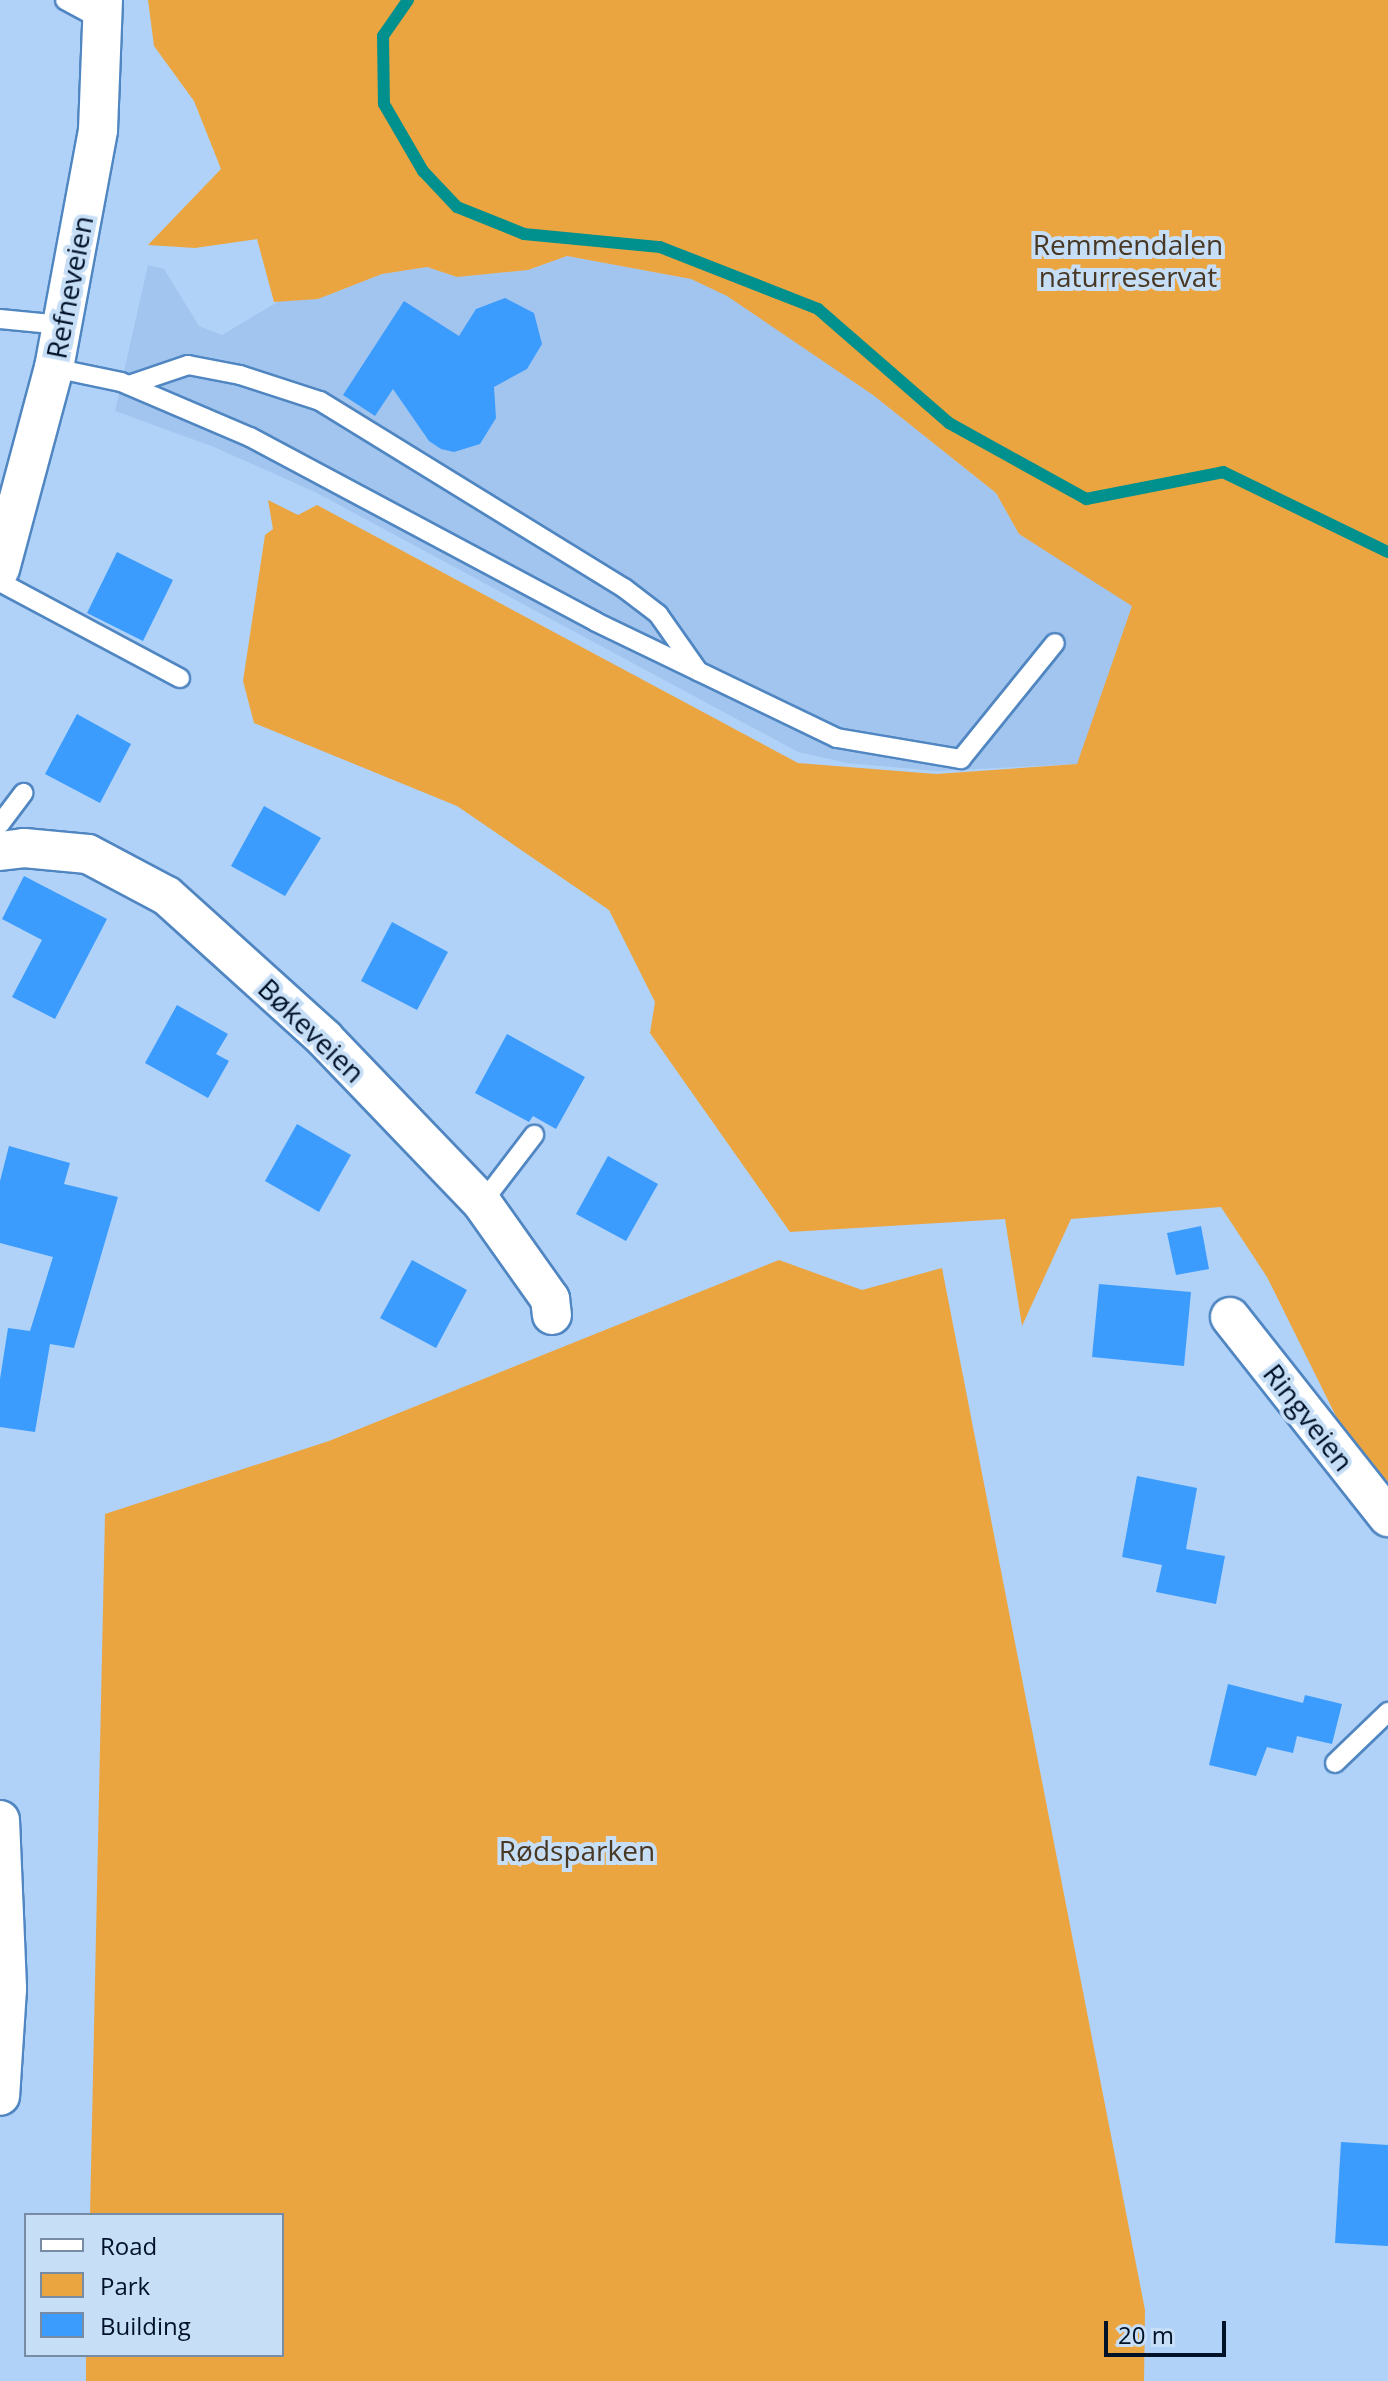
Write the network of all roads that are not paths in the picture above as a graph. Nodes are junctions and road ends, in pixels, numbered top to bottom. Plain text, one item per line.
1 (65, 0) edge
2 (103, 10) edge
3 (0, 319) edge
4 (62, 325) junction
5 (54, 368) junction
6 (129, 385) junction
7 (10, 488) edge
8 (0, 569) edge
9 (0, 582) edge
10 (1055, 643) dead end
11 (699, 673) junction
12 (180, 678) dead end
13 (23, 793) dead end
14 (0, 824) edge
15 (0, 851) edge
16 (534, 1135) dead end
17 (482, 1203) junction
18 (552, 1315) dead end
19 (1230, 1317) dead end
20 (1388, 1517) edge
21 (1388, 1712) edge
22 (1335, 1763) dead end
23 (0, 1820) edge
24 (0, 2096) edge

1 - 2 lane
2 - 4 street, Refneveien
3 - 4 lane
4 - 5 street, Refneveien
5 - 6 lane
5 - 7 street, Refneveien
6 - 11 lane
6 - 11 lane
7 - 8 street, Refneveien
9 - 12 lane
10 - 11 lane
13 - 14 lane
15 - 17 street, Bøkeveien
16 - 17 lane
17 - 18 street, Bøkeveien
19 - 20 street, Ringveien
21 - 22 lane
23 - 24 street

